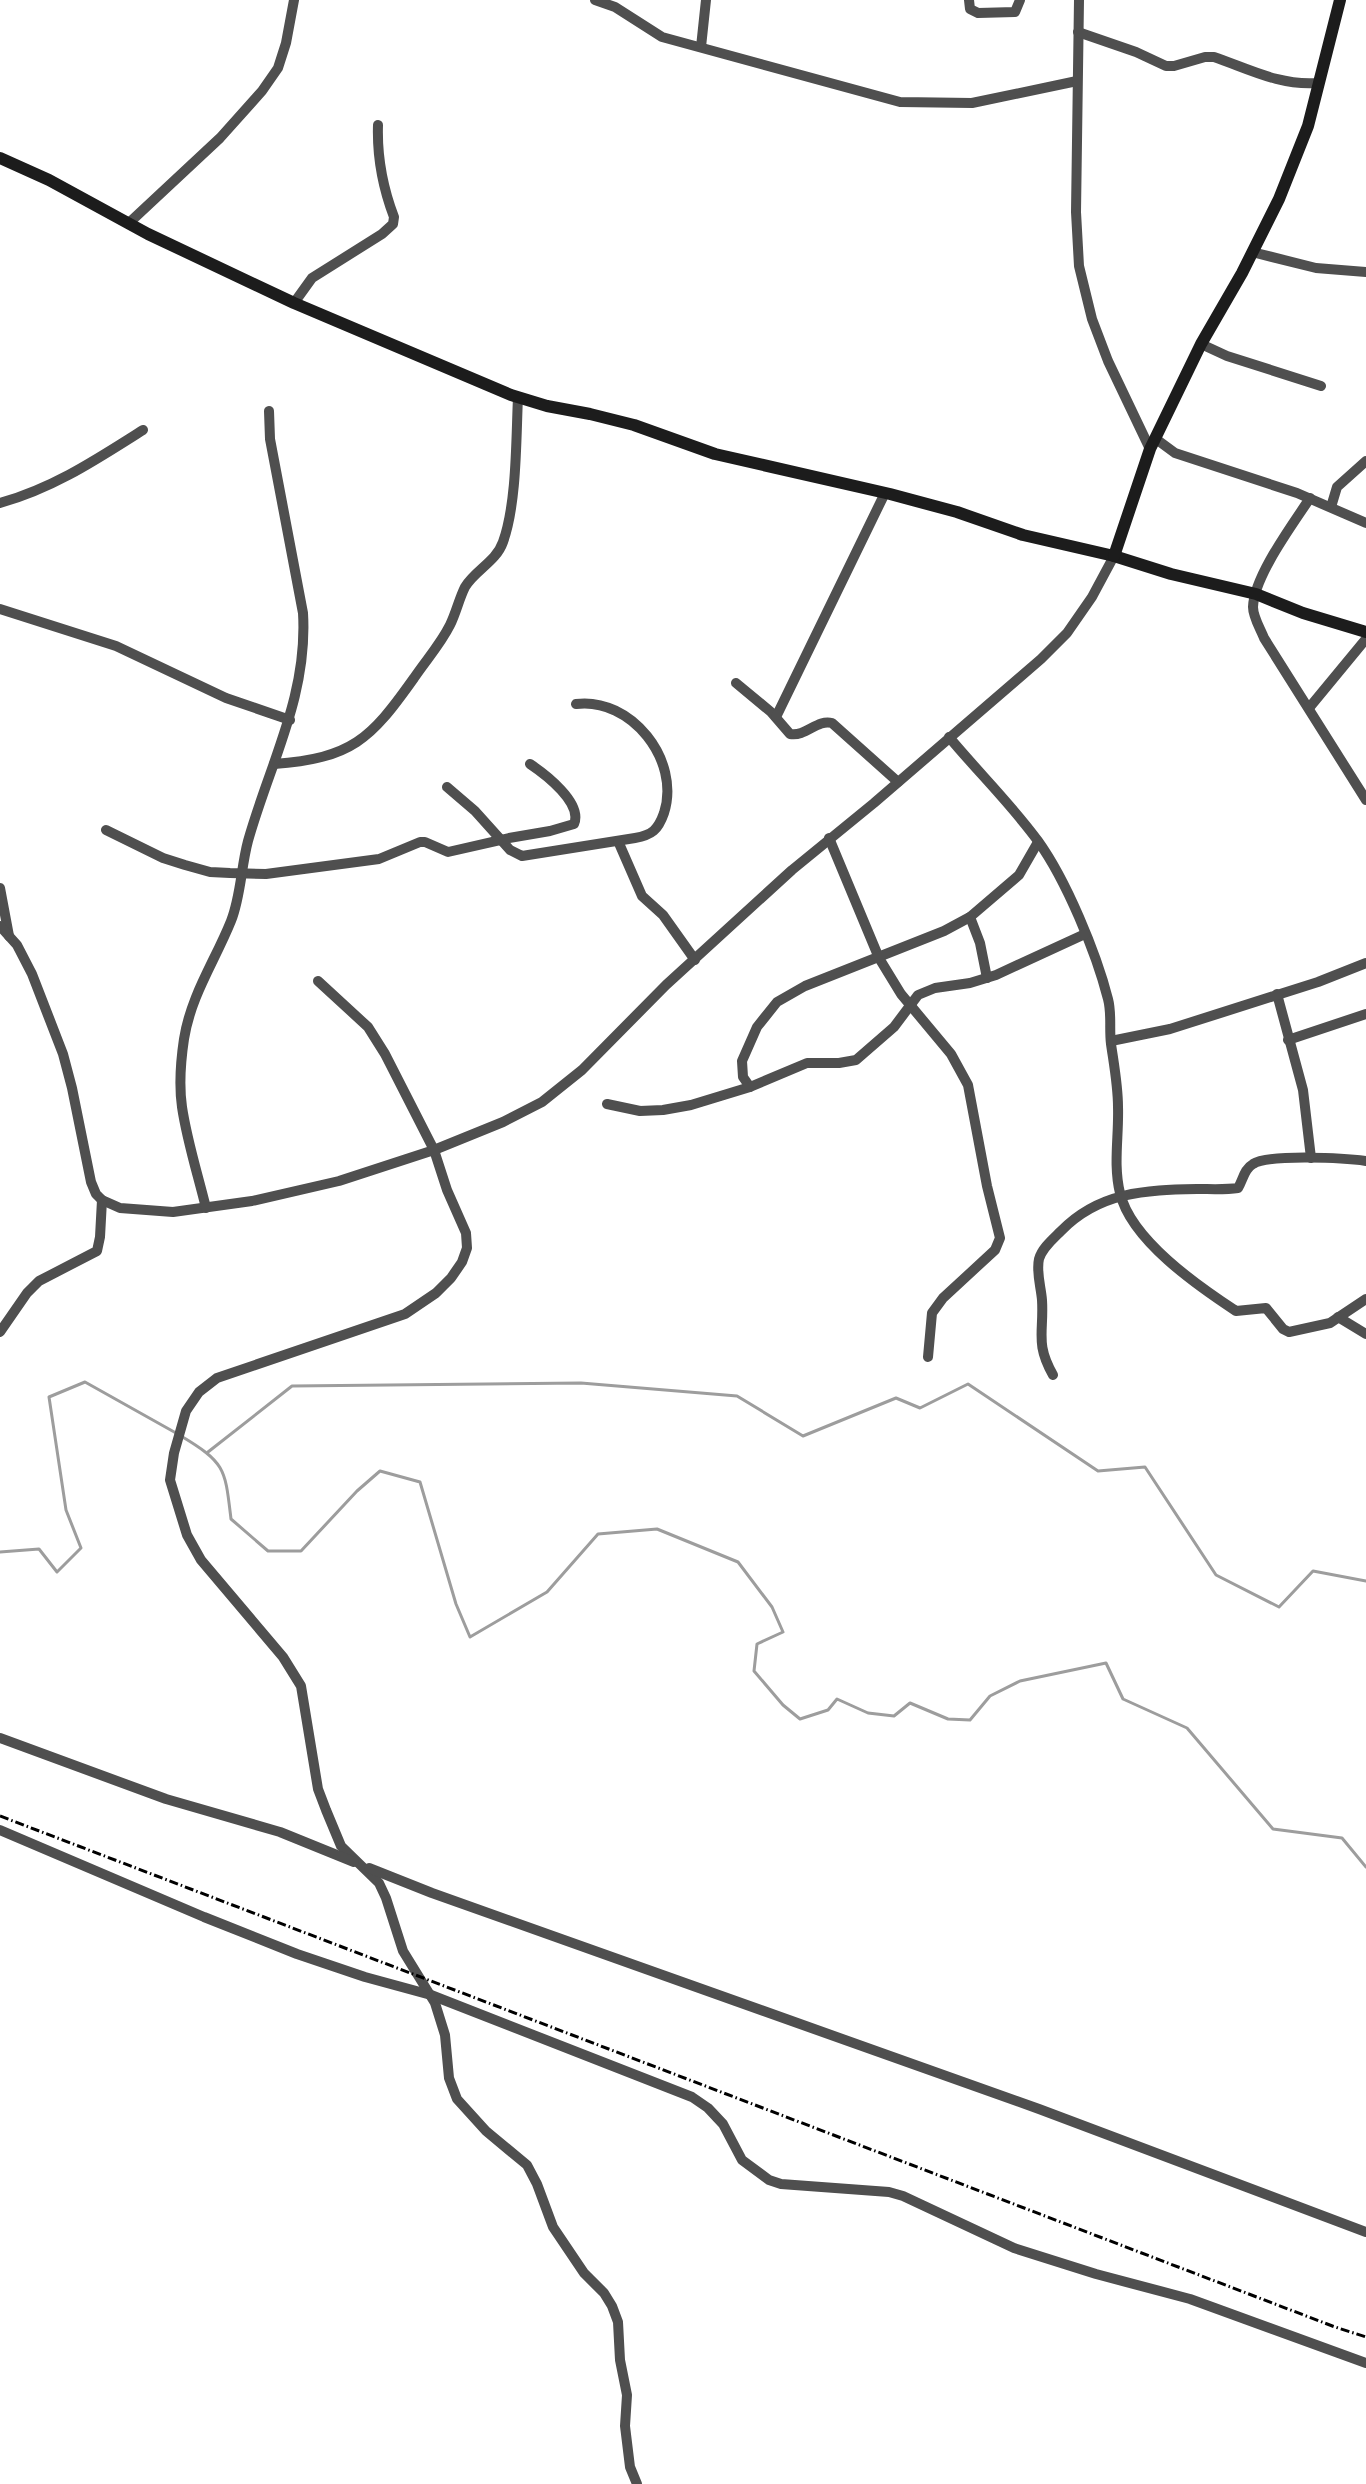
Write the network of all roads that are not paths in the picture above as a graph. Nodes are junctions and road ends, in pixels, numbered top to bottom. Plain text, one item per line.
1 (294, 0) edge
2 (595, 0) edge
3 (706, 0) edge
4 (969, 0) edge
5 (1020, 0) edge
6 (1079, 0) edge
7 (1340, 0) edge
8 (1078, 32) junction
9 (701, 47) junction
10 (1077, 81) junction
11 (1318, 83) junction
12 (378, 125) dead end
13 (0, 158) edge
14 (130, 222) junction
15 (1252, 252) junction
16 (1366, 272) edge
17 (294, 303) junction
18 (1201, 344) junction
19 (1321, 386) dead end
20 (518, 397) junction
21 (269, 411) dead end
22 (143, 430) dead end
23 (1153, 444) junction
24 (1366, 461) edge
25 (885, 493) junction
26 (1310, 498) junction
27 (0, 503) edge
28 (1331, 507) junction
29 (1366, 522) edge
30 (1114, 556) junction
31 (1256, 594) junction
32 (0, 609) edge
33 (1366, 632) edge
34 (1366, 639) edge
35 (736, 683) dead end
36 (576, 704) dead end
37 (1309, 708) junction
38 (776, 717) junction
39 (290, 720) junction
40 (949, 737) junction
41 (274, 764) junction
42 (530, 764) dead end
43 (897, 782) junction
44 (447, 788) dead end
45 (1366, 800) edge
46 (106, 830) dead end
47 (829, 838) junction
48 (501, 839) junction
49 (618, 841) junction
50 (1038, 842) junction
51 (240, 873) junction
52 (0, 888) edge
53 (970, 917) junction
54 (0, 926) edge
55 (1085, 933) junction
56 (9, 936) junction
57 (879, 958) junction
58 (694, 960) junction
59 (1366, 963) edge
60 (987, 978) junction
61 (318, 981) dead end
62 (1277, 994) junction
63 (910, 1004) junction
64 (1366, 1014) edge
65 (1288, 1040) junction
66 (1111, 1041) junction
67 (750, 1087) junction
68 (606, 1104) dead end
69 (434, 1150) junction
70 (1311, 1158) junction
71 (1366, 1161) edge
72 (1120, 1196) junction
73 (102, 1200) junction
74 (206, 1209) junction
75 (1366, 1299) edge
76 (1338, 1317) junction
77 (0, 1332) edge
78 (1366, 1334) edge
79 (928, 1357) dead end
80 (1053, 1375) dead end
81 (0, 1738) edge
82 (0, 1830) edge
83 (360, 1864) junction
84 (431, 1995) junction
85 (1366, 2232) edge
86 (1366, 2363) edge
87 (637, 2484) edge

1 - 14 street
2 - 9 street
3 - 9 street
4 - 5 street
6 - 8 street
7 - 11 street
8 - 10 street
8 - 11 street
9 - 10 street
10 - 23 street
11 - 15 street
12 - 17 street
13 - 14 street
14 - 17 street
15 - 16 street
15 - 18 street
17 - 20 street
18 - 19 street
18 - 23 street
20 - 25 street
20 - 41 street
21 - 39 street
22 - 27 street
23 - 26 street
23 - 30 street
24 - 28 street
25 - 30 street
25 - 38 street
26 - 28 street
26 - 31 street
28 - 29 street
30 - 31 street
30 - 40 street
31 - 33 street
31 - 37 street
32 - 39 street
34 - 37 street
35 - 38 street
36 - 49 street
37 - 45 street
38 - 43 street
39 - 41 street
40 - 43 street
40 - 50 street
41 - 51 street
42 - 48 street
43 - 47 street
44 - 48 street
46 - 51 street
47 - 57 street
47 - 58 street
48 - 49 street
48 - 51 street
49 - 58 street
50 - 53 street
50 - 55 street
51 - 74 street
52 - 56 street
53 - 57 street
53 - 60 street
54 - 56 street
55 - 60 street
55 - 66 street
56 - 73 street
57 - 63 street
57 - 67 street
58 - 69 street
59 - 62 street
60 - 63 street
61 - 69 street
62 - 65 street
62 - 66 street
63 - 67 street
63 - 79 street
64 - 65 street
65 - 70 street
66 - 72 street
67 - 68 street
69 - 74 street
69 - 83 street
70 - 71 street
70 - 72 street
72 - 76 street
72 - 80 street
73 - 74 street
73 - 77 street
75 - 76 street
76 - 78 street
81 - 83 street
82 - 84 street
83 - 84 street
83 - 85 street
84 - 86 street
84 - 87 street

